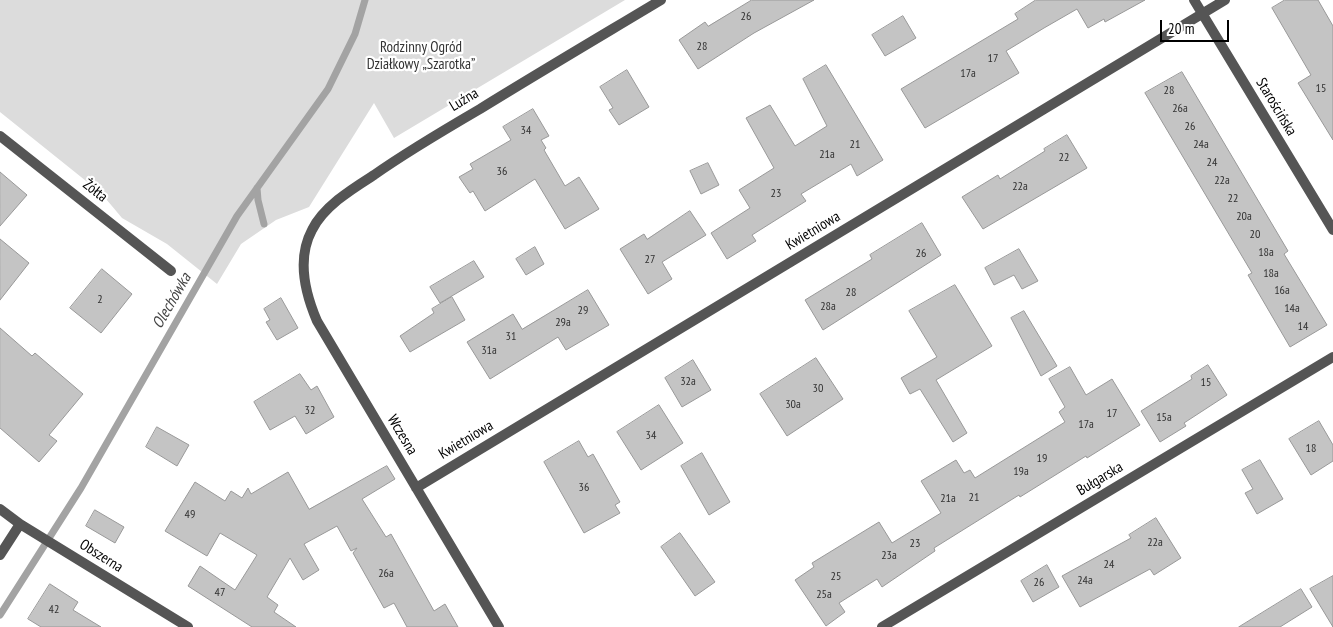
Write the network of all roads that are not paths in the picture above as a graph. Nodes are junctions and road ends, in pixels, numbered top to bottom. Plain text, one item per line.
1 (662, 0) edge
2 (1194, 0) edge
3 (1225, 0) edge
4 (1202, 14) junction
5 (0, 136) edge
6 (1333, 230) edge
7 (306, 250) joint
8 (171, 271) dead end
9 (1333, 357) edge
10 (416, 488) junction
11 (0, 509) edge
12 (20, 524) junction
13 (0, 555) edge
14 (188, 627) edge
15 (499, 627) edge
16 (882, 627) edge

1 - 7 street, Luźna
2 - 4 street, Starościńska
3 - 4 street, Kwietniowa
4 - 6 street, Starościńska
4 - 10 street, Kwietniowa
5 - 8 street, Żółta
7 - 10 street, Wczesna
9 - 16 street, Bułgarska
10 - 15 street, Wczesna
11 - 12 street, Obszerna
12 - 13 street
12 - 14 street, Obszerna

